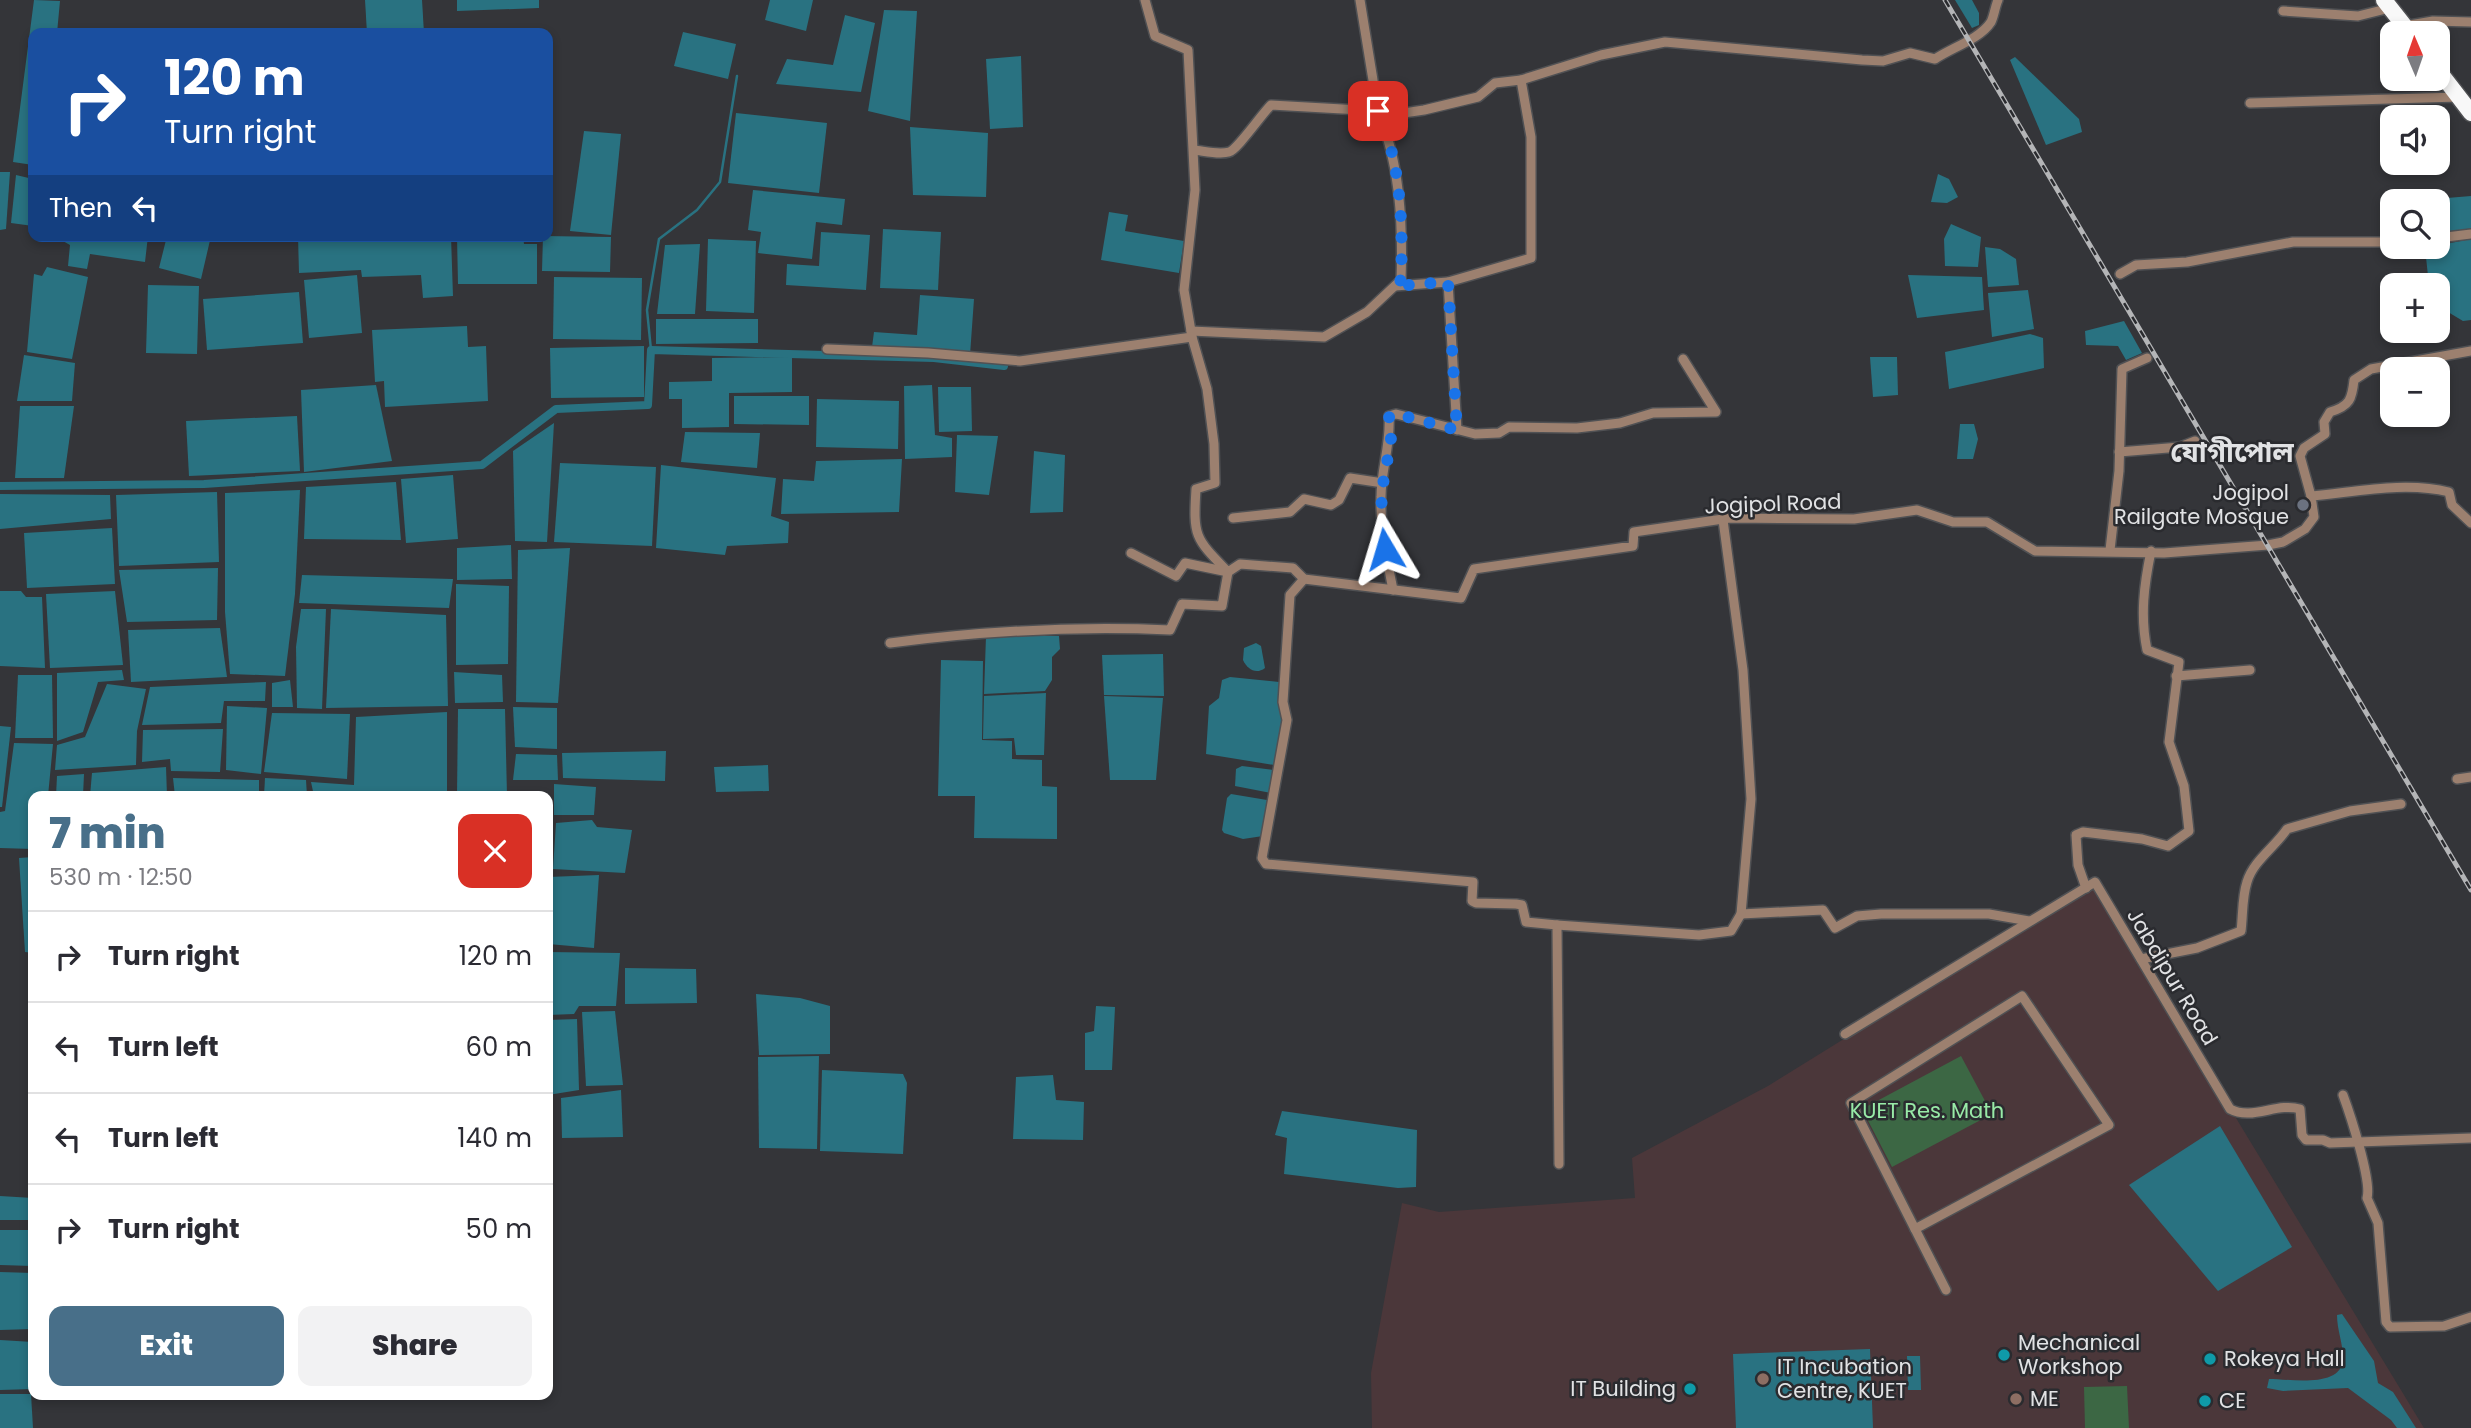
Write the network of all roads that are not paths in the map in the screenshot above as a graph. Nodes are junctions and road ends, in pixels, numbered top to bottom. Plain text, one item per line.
1 (1145, 0) edge
2 (1360, 0) edge
3 (1997, 0) edge
4 (2387, 4) edge
5 (2283, 11) dead end
6 (2400, 21) edge
7 (2450, 21) edge
8 (2471, 22) edge
9 (1521, 80) junction
10 (2450, 85) edge
11 (2459, 97) junction
12 (2250, 103) dead end
13 (1378, 111) junction
14 (2471, 113) edge
15 (1194, 150) junction
16 (2471, 234) edge
17 (2450, 237) edge
18 (2380, 242) edge
19 (2120, 274) dead end
20 (1448, 282) junction
21 (1395, 286) junction
22 (1192, 334) junction
23 (827, 349) dead end
24 (2471, 351) edge
25 (2147, 358) dead end
26 (1683, 359) dead end
27 (1457, 430) junction
28 (2195, 441) dead end
29 (2119, 452) junction
30 (1383, 483) junction
31 (2311, 496) junction
32 (1233, 518) dead end
33 (1723, 520) junction
34 (2471, 523) edge
35 (2110, 550) junction
36 (2151, 551) junction
37 (1131, 553) dead end
38 (1228, 572) junction
39 (1304, 579) junction
40 (1393, 590) junction
41 (890, 643) dead end
42 (2250, 670) dead end
43 (2176, 676) junction
44 (2471, 776) edge
45 (2457, 779) dead end
46 (2401, 804) dead end
47 (2086, 888) junction
48 (1741, 914) junction
49 (2029, 921) junction
50 (1557, 925) junction
51 (2141, 959) junction
52 (1844, 1034) dead end
53 (2343, 1094) dead end
54 (2471, 1138) edge
55 (2357, 1142) junction
56 (1559, 1164) dead end
57 (1915, 1229) junction
58 (1946, 1290) dead end
59 (2471, 1317) edge

1 - 15 street
2 - 13 street
3 - 9 street
4 - 5 street
4 - 6 highway
7 - 8 street
9 - 13 street
9 - 20 street
10 - 11 highway
11 - 12 street
11 - 14 highway
13 - 15 street
13 - 21 street
15 - 22 street
16 - 17 street
18 - 19 street
20 - 21 street
20 - 27 street
21 - 22 street
22 - 23 street
22 - 38 street
24 - 31 street
25 - 29 street
26 - 27 street
27 - 30 street
28 - 29 street
29 - 35 street
30 - 32 street
30 - 40 street
31 - 34 street
31 - 36 street, Jogipol Road
33 - 35 street, Jogipol Road
33 - 40 street, Jogipol Road
33 - 48 street
35 - 36 street, Jogipol Road
36 - 43 street
37 - 38 street
38 - 39 street, Jogipol Road
38 - 41 street
39 - 40 street, Jogipol Road
39 - 50 street
42 - 43 street
43 - 47 street
44 - 45 street
46 - 51 street
47 - 49 street
47 - 51 street, Jabdipur Road
48 - 49 street
48 - 50 street
49 - 52 street
50 - 56 street
51 - 55 street, Jabdipur Road
53 - 55 street
54 - 55 street, Jabdipur Road
55 - 59 street
57 - 57 street
57 - 58 street

